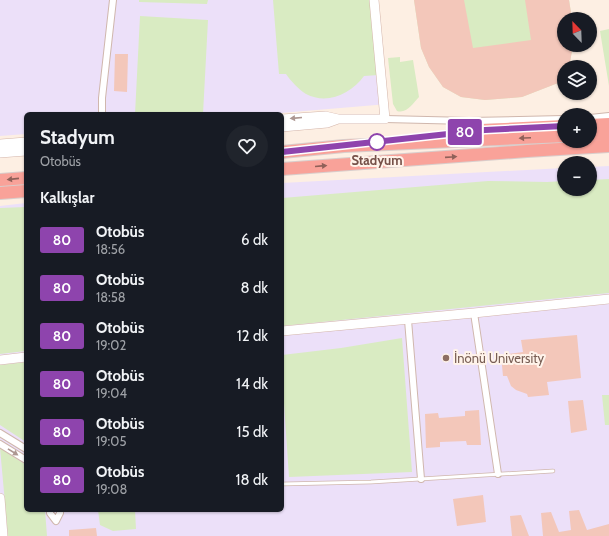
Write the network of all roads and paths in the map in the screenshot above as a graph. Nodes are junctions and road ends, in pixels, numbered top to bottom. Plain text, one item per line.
1 (113, 0) edge
2 (374, 0) edge
3 (102, 112) edge
4 (609, 116) edge
5 (597, 117) edge
6 (338, 119) junction
7 (557, 119) edge
8 (284, 120) edge
9 (385, 120) junction
10 (609, 124) edge
11 (597, 125) edge
12 (557, 126) edge
13 (284, 127) edge
14 (609, 134) edge
15 (597, 135) edge
16 (557, 136) edge
17 (24, 142) edge
18 (0, 144) edge
19 (344, 146) junction
20 (609, 146) edge
21 (24, 151) edge
22 (527, 151) junction
23 (284, 152) edge
24 (0, 153) edge
25 (609, 155) edge
26 (284, 170) edge
27 (24, 178) edge
28 (0, 180) edge
29 (24, 191) edge
30 (0, 193) edge
31 (609, 298) edge
32 (474, 313) junction
33 (408, 320) junction
34 (284, 331) edge
35 (24, 357) edge
36 (0, 360) edge
37 (0, 433) edge
38 (0, 444) edge
39 (24, 448) edge
40 (24, 459) edge
41 (553, 471) dead end
42 (498, 474) junction
43 (421, 479) junction
44 (284, 484) edge
45 (0, 498) edge
46 (50, 512) edge
47 (60, 512) edge
48 (3, 536) edge

1 - 3 street
2 - 9 main road
4 - 5 street
6 -> 8 main road
6 - 9 main road
6 - 13 main road
7 - 9 street
10 - 11 highway
12 - 19 highway
14 - 15 highway
16 -> 19 highway
17 - 18 main road
19 - 23 highway
20 - 22 highway
21 - 24 main road
22 - 25 highway
26 -> 22 highway
27 -> 28 highway
29 - 30 highway
31 - 32 main road
32 - 33 main road
32 - 42 street
33 - 34 main road
33 - 43 street
35 - 36 main road
37 - 39 street
38 -> 40 street
41 - 42 lane
42 - 43 lane
43 - 44 lane
45 - 48 main road
46 - 47 street

